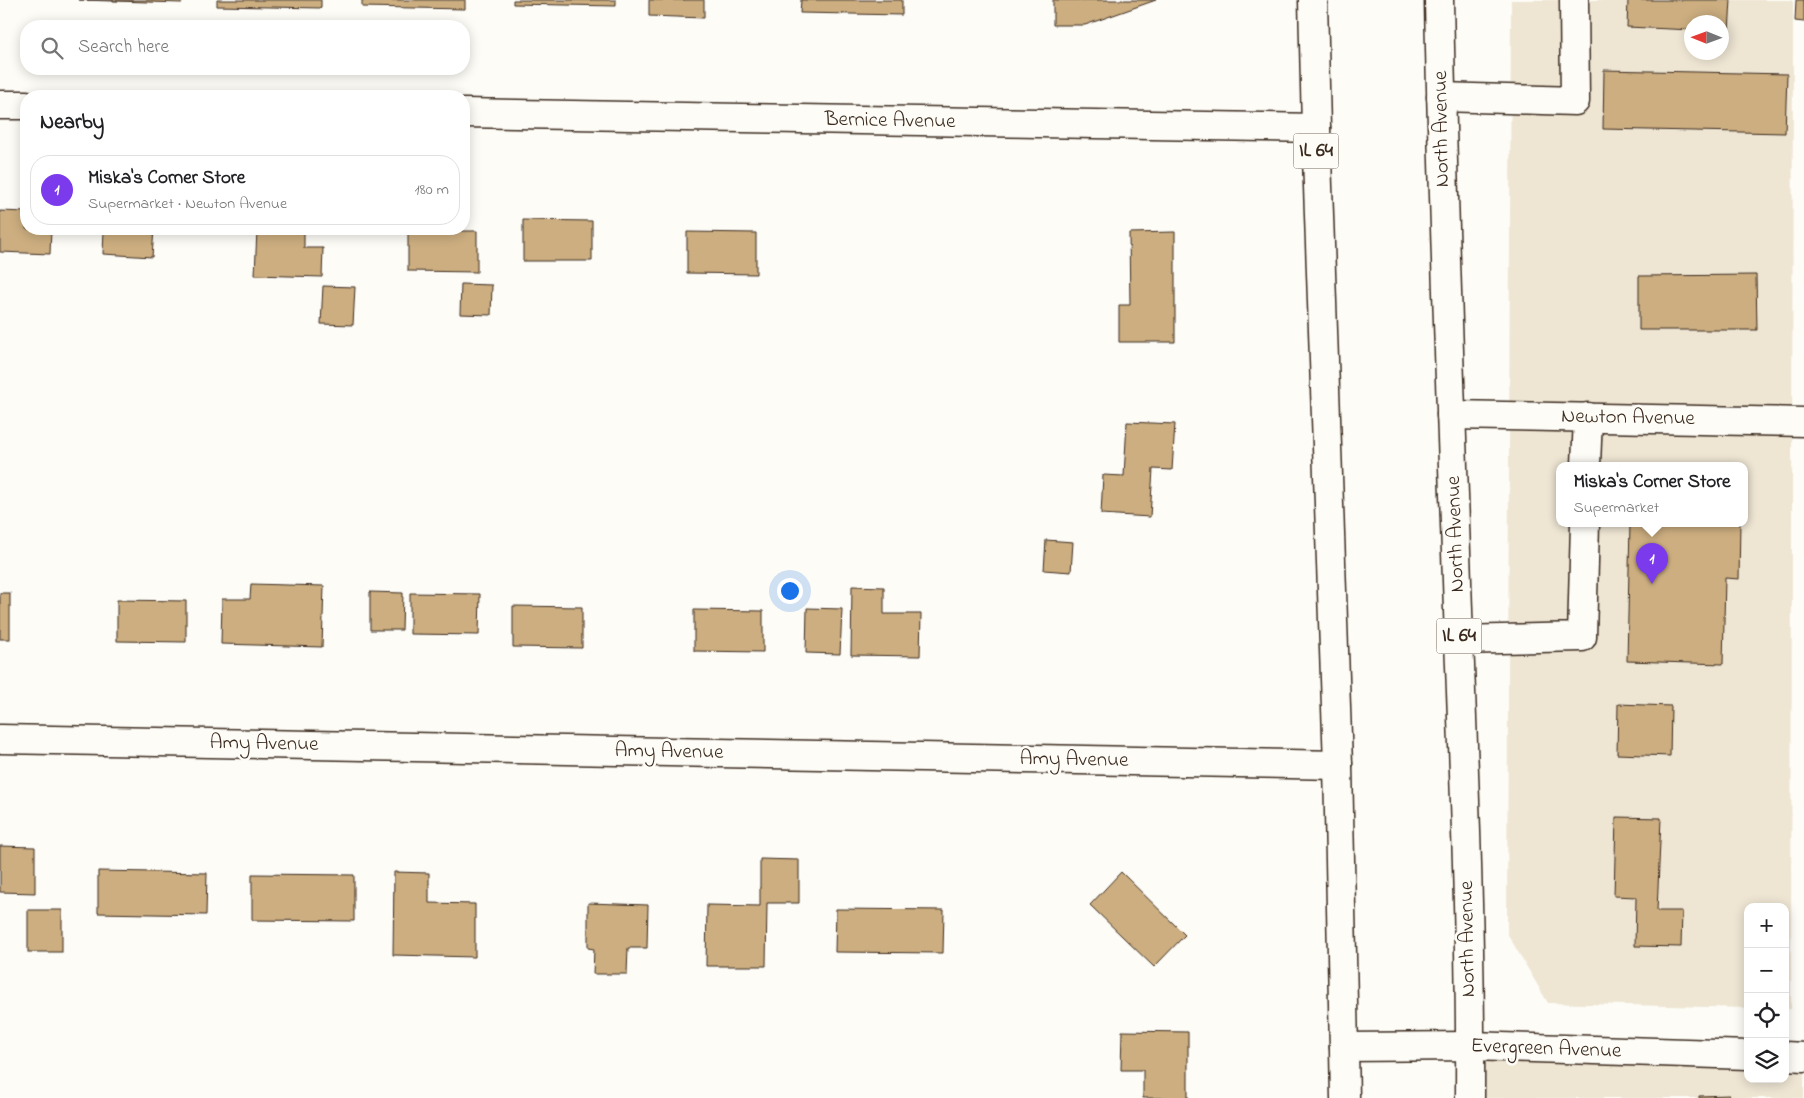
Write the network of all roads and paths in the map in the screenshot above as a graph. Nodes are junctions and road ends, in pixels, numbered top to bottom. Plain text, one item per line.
1 (1313, 0) edge
2 (1439, 0) edge
3 (1574, 0) edge
4 (1441, 97) junction
5 (0, 105) edge
6 (20, 105) edge
7 (470, 113) edge
8 (1316, 128) junction
9 (1452, 415) junction
10 (1588, 417) junction
11 (1804, 422) edge
12 (1586, 462) edge
13 (1585, 527) edge
14 (1459, 640) junction
15 (0, 739) edge
16 (1338, 765) junction
17 (1471, 1046) junction
18 (1344, 1047) junction
19 (1744, 1055) edge
20 (1789, 1056) edge
21 (1804, 1056) edge
22 (1345, 1098) edge
23 (1470, 1098) edge

1 - 8 street, IL 64
2 - 4 street, North Avenue / IL 64
3 - 4 street
4 - 9 street, North Avenue / IL 64
5 - 6 street
7 - 8 street, Bernice Avenue
8 - 16 street, IL 64
9 - 10 street, Newton Avenue
9 - 14 street, North Avenue / IL 64
10 - 11 street, Newton Avenue
10 - 12 street
13 - 14 street
14 - 17 street, North Avenue / IL 64
15 - 16 street, Amy Avenue
16 - 18 street, IL 64
17 - 18 street, Evergreen Avenue
17 - 19 street, Evergreen Avenue
17 - 23 street, North Avenue / IL 64
18 - 22 street, IL 64
20 - 21 street

